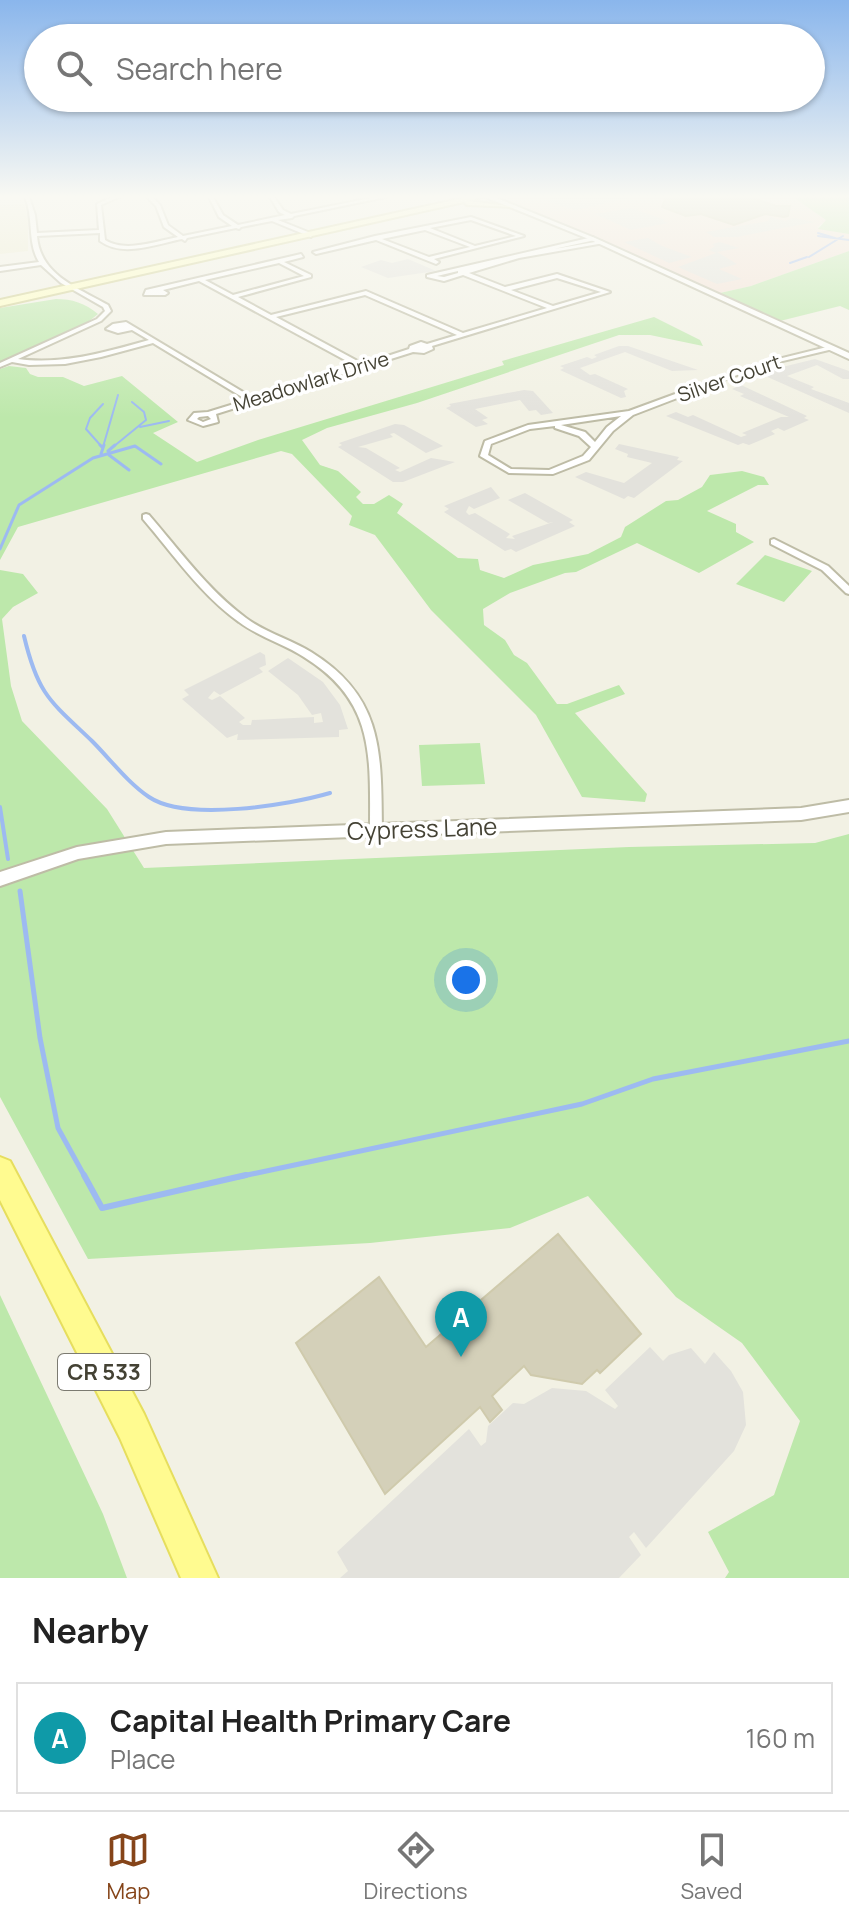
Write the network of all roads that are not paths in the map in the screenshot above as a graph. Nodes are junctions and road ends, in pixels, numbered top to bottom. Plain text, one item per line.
1 (53, 271) edge
2 (149, 271) edge
3 (236, 271) edge
4 (298, 271) edge
5 (458, 271) edge
6 (662, 271) edge
7 (199, 279) junction
8 (74, 287) junction
9 (160, 289) dead end
10 (506, 289) junction
11 (233, 297) junction
12 (0, 303) edge
13 (553, 308) junction
14 (270, 317) junction
15 (133, 328) dead end
16 (463, 335) junction
17 (154, 341) junction
18 (831, 348) junction
19 (849, 356) edge
20 (10, 360) junction
21 (0, 365) edge
22 (362, 366) junction
23 (250, 399) junction
24 (630, 413) junction
25 (209, 414) dead end
26 (547, 425) junction
27 (595, 447) junction
28 (146, 517) dead end
29 (774, 542) dead end
30 (849, 591) edge
31 (849, 806) edge
32 (376, 830) junction
33 (0, 879) edge
34 (0, 1171) edge
35 (200, 1578) edge

1 - 8 street
2 - 8 main road
3 - 7 street
4 - 11 street
5 - 10 street
6 - 18 street
7 - 9 street
7 - 11 street
8 - 12 main road
8 - 20 street
10 - 13 street
10 - 13 street, Meadowlark Drive
11 - 14 street
13 - 16 street, Meadowlark Drive
14 - 16 street
14 - 22 street
15 - 17 street
16 - 22 street, Meadowlark Drive
17 - 20 street
17 - 23 street
18 - 19 street
18 - 24 street, Silver Court
20 - 21 street
22 - 23 street, Meadowlark Drive
23 - 25 street, Meadowlark Drive
24 - 26 street, Silver Court
24 - 27 street, Silver Court
26 - 27 street
26 - 27 street, Silver Court
28 - 32 street
29 - 30 street
31 - 32 street, Cypress Lane
32 - 33 street, Cypress Lane
34 - 35 main road, CR 533

